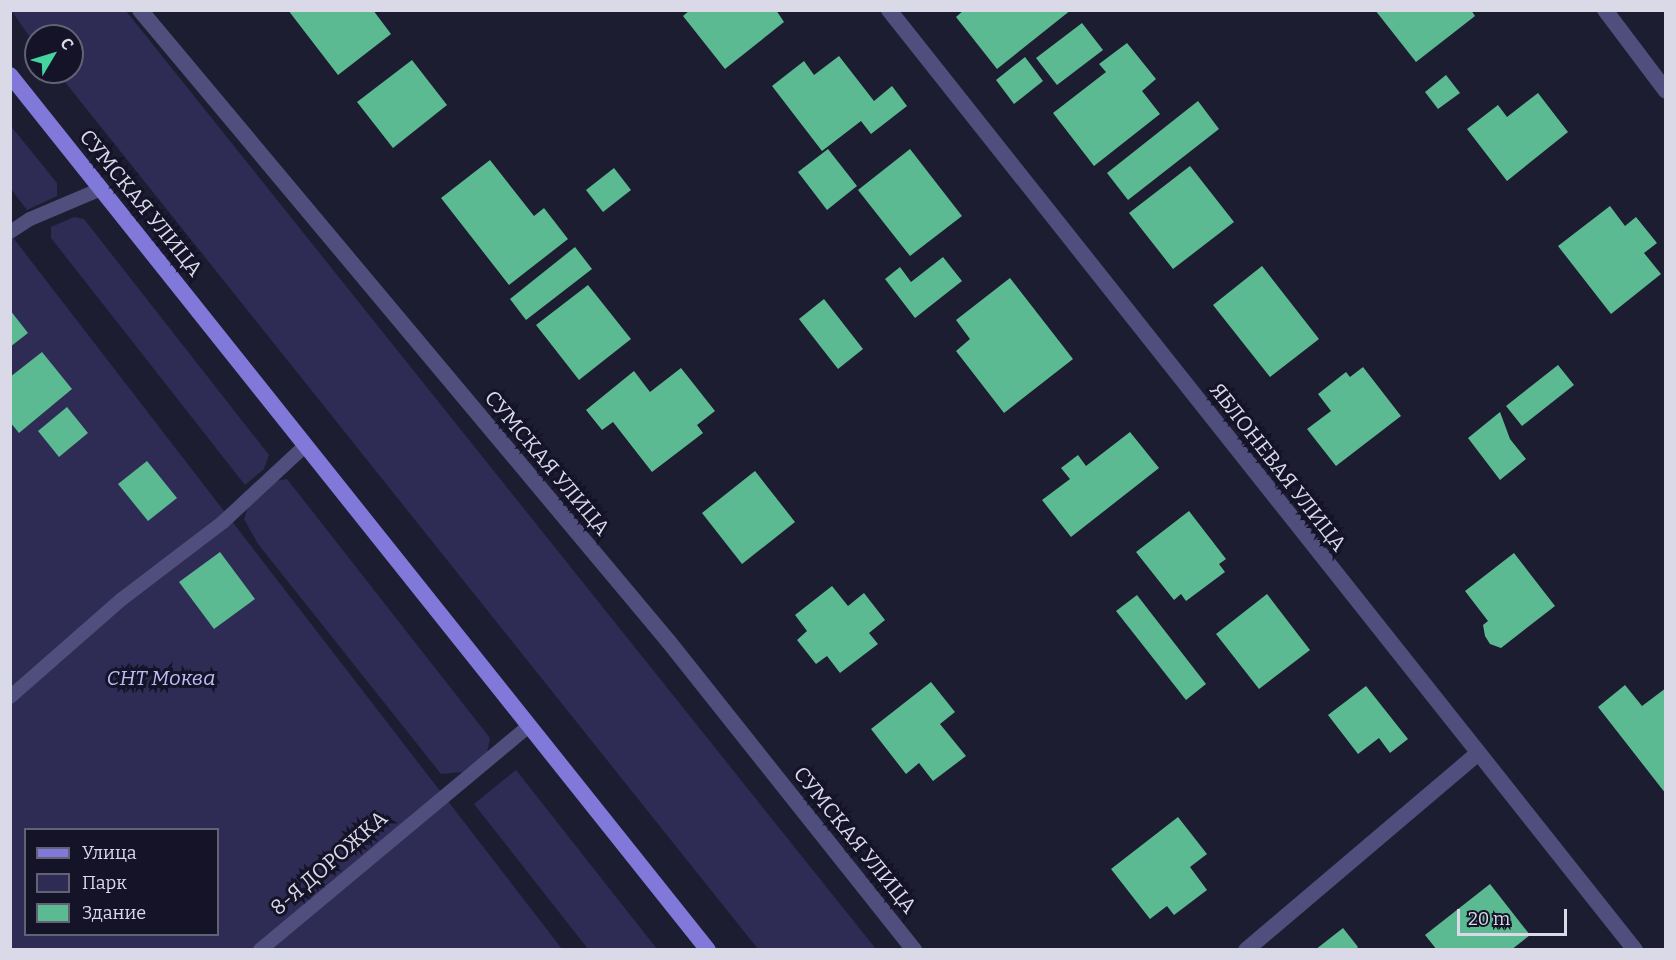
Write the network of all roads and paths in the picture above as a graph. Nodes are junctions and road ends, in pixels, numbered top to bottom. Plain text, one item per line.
1 (140, 10) edge
2 (889, 10) edge
3 (1605, 10) edge
4 (10, 75) edge
5 (1665, 91) edge
6 (101, 189) junction
7 (10, 232) edge
8 (306, 446) junction
9 (10, 697) edge
10 (529, 726) junction
11 (1476, 754) junction
12 (260, 950) edge
13 (708, 950) edge
14 (914, 950) edge
15 (1246, 950) edge
16 (1635, 950) edge

1 - 14 street, СУМСКАЯ УЛИЦА
2 - 11 street, ЯБЛОНЕВАЯ УЛИЦА
3 - 5 street
4 - 6 main road, СУМСКАЯ УЛИЦА
6 - 7 lane
6 - 8 main road, СУМСКАЯ УЛИЦА
8 - 9 lane
8 - 10 main road, СУМСКАЯ УЛИЦА
10 - 12 lane, 8-Я ДОРОЖКА
10 - 13 main road, СУМСКАЯ УЛИЦА
11 - 15 street
11 - 16 street, ЯБЛОНЕВАЯ УЛИЦА

